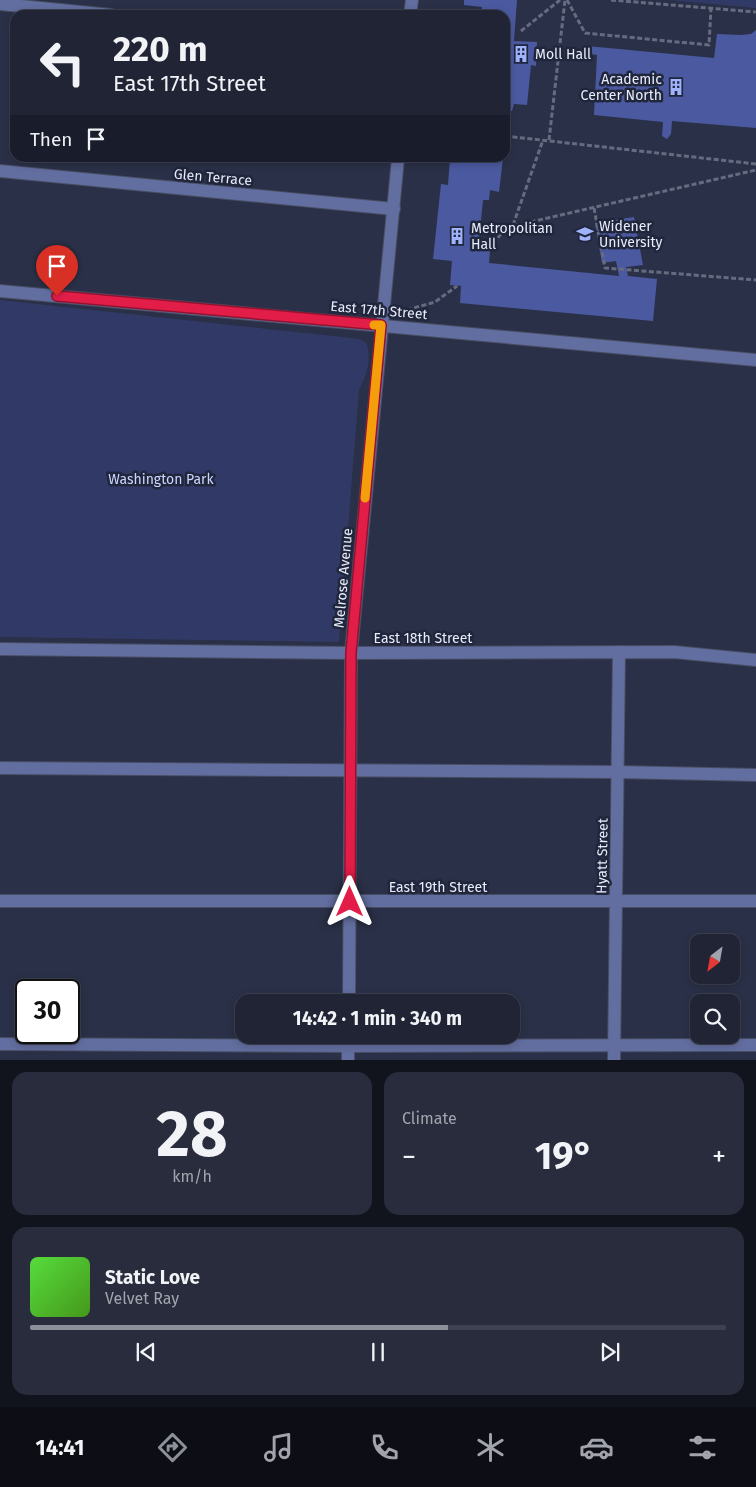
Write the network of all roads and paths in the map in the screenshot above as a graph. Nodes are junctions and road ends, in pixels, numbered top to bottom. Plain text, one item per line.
1 (560, 0) edge
2 (566, 0) edge
3 (611, 0) edge
4 (555, 2) edge
5 (0, 4) edge
6 (711, 8) junction
7 (61, 10) edge
8 (756, 12) edge
9 (521, 31) dead end
10 (510, 137) edge
11 (543, 140) junction
12 (549, 140) junction
13 (398, 162) edge
14 (756, 164) edge
15 (756, 170) edge
16 (0, 171) edge
17 (594, 208) junction
18 (394, 209) junction
19 (513, 226) junction
20 (488, 248) dead end
21 (756, 280) edge
22 (457, 286) dead end
23 (0, 291) edge
24 (407, 310) dead end
25 (381, 325) junction
26 (756, 360) edge
27 (0, 649) edge
28 (620, 652) junction
29 (351, 653) junction
30 (756, 660) edge
31 (0, 768) edge
32 (351, 772) junction
33 (618, 772) junction
34 (756, 775) edge
35 (0, 901) edge
36 (756, 901) edge
37 (350, 902) junction
38 (616, 902) junction
39 (349, 994) edge
40 (235, 1041) edge
41 (520, 1043) edge
42 (0, 1044) edge
43 (348, 1044) edge
44 (614, 1044) junction
45 (756, 1045) edge
46 (348, 1060) edge
47 (614, 1060) edge

1 - 4 path
2 - 6 path
2 - 12 path
3 - 6 path
4 - 9 path
5 - 7 street
6 - 8 path
10 - 11 path
11 - 12 path
11 - 19 path
12 - 14 path
13 - 18 street, Melrose Avenue
15 - 17 path
16 - 18 street, Glen Terrace
17 - 19 path
17 - 21 path
18 - 25 street, Melrose Avenue
19 - 20 path
22 - 24 path
23 - 25 street, East 17th Street
25 - 26 street, East 17th Street
25 - 29 street, Melrose Avenue
27 - 29 street, East 18th Street
28 - 29 street, East 18th Street
28 - 30 street, East 18th Street
28 - 33 street, Hyatt Street
29 - 32 street, Melrose Avenue
31 - 32 street
32 - 33 street
32 - 37 street, Melrose Avenue
33 - 34 street
33 - 38 street, Hyatt Street
35 - 37 street, East 19th Street
36 - 38 street, East 19th Street
37 - 38 street, East 19th Street
37 - 39 street, Melrose Avenue
38 - 44 street, Hyatt Street
40 - 42 street
41 - 44 street
43 - 46 street
44 - 45 street
44 - 47 street, Hyatt Street

